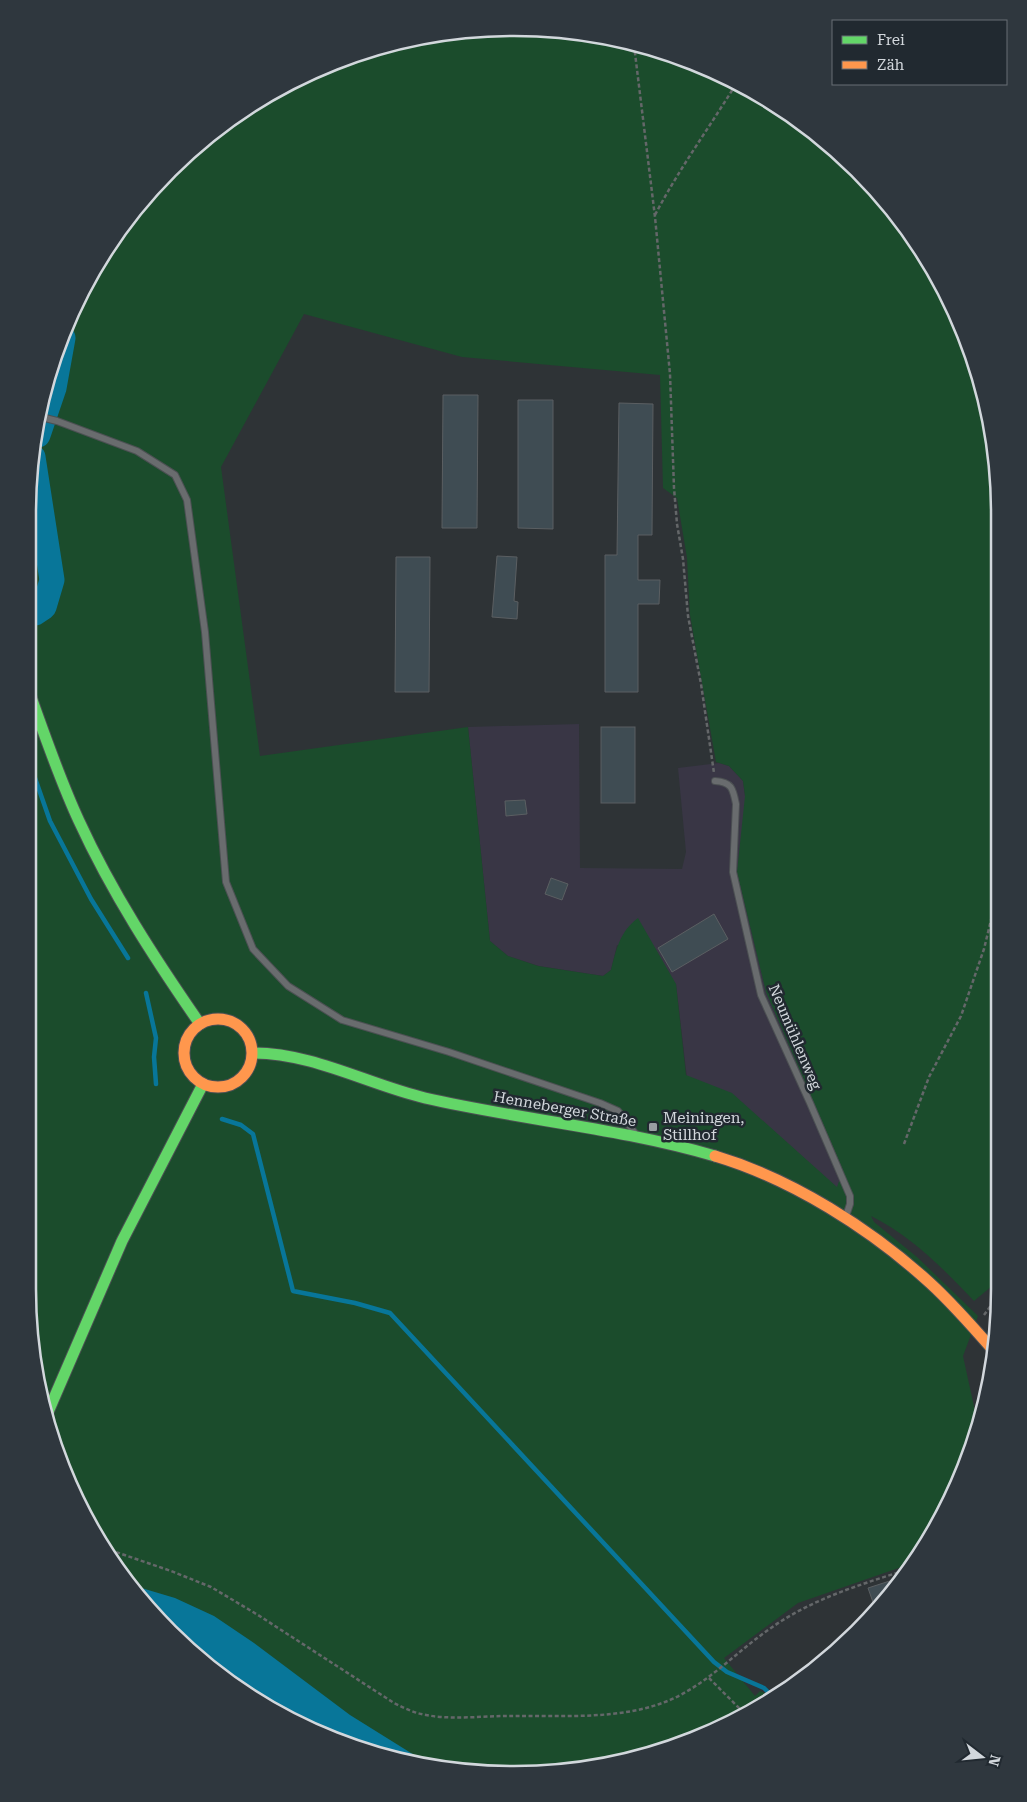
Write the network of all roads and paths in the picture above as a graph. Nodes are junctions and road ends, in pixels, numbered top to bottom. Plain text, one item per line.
1 (635, 52) edge
2 (733, 89) edge
3 (655, 217) junction
4 (46, 418) edge
5 (36, 711) edge
6 (715, 781) joint
7 (991, 920) edge
8 (200, 1024) junction
9 (253, 1053) junction
10 (203, 1084) junction
11 (638, 1137) junction
12 (904, 1144) dead end
13 (844, 1219) junction
14 (990, 1307) edge
15 (975, 1328) junction
16 (988, 1344) edge
17 (51, 1405) edge
18 (116, 1552) edge
19 (896, 1573) edge
20 (708, 1678) junction
21 (740, 1709) edge

1 - 3 path
2 - 3 path
3 - 6 path
4 - 11 lane
5 - 8 main road
6 - 13 lane, Neumühlenweg
7 - 12 path
8 - 9 main road
8 - 10 main road
9 - 10 main road
9 - 11 main road, Henneberger Straße
10 - 17 main road
11 - 13 main road, Henneberger Straße
13 - 15 main road, Henneberger Straße
14 - 15 path
15 - 16 main road, Henneberger Straße
18 - 20 path
19 - 20 path
20 - 21 path

